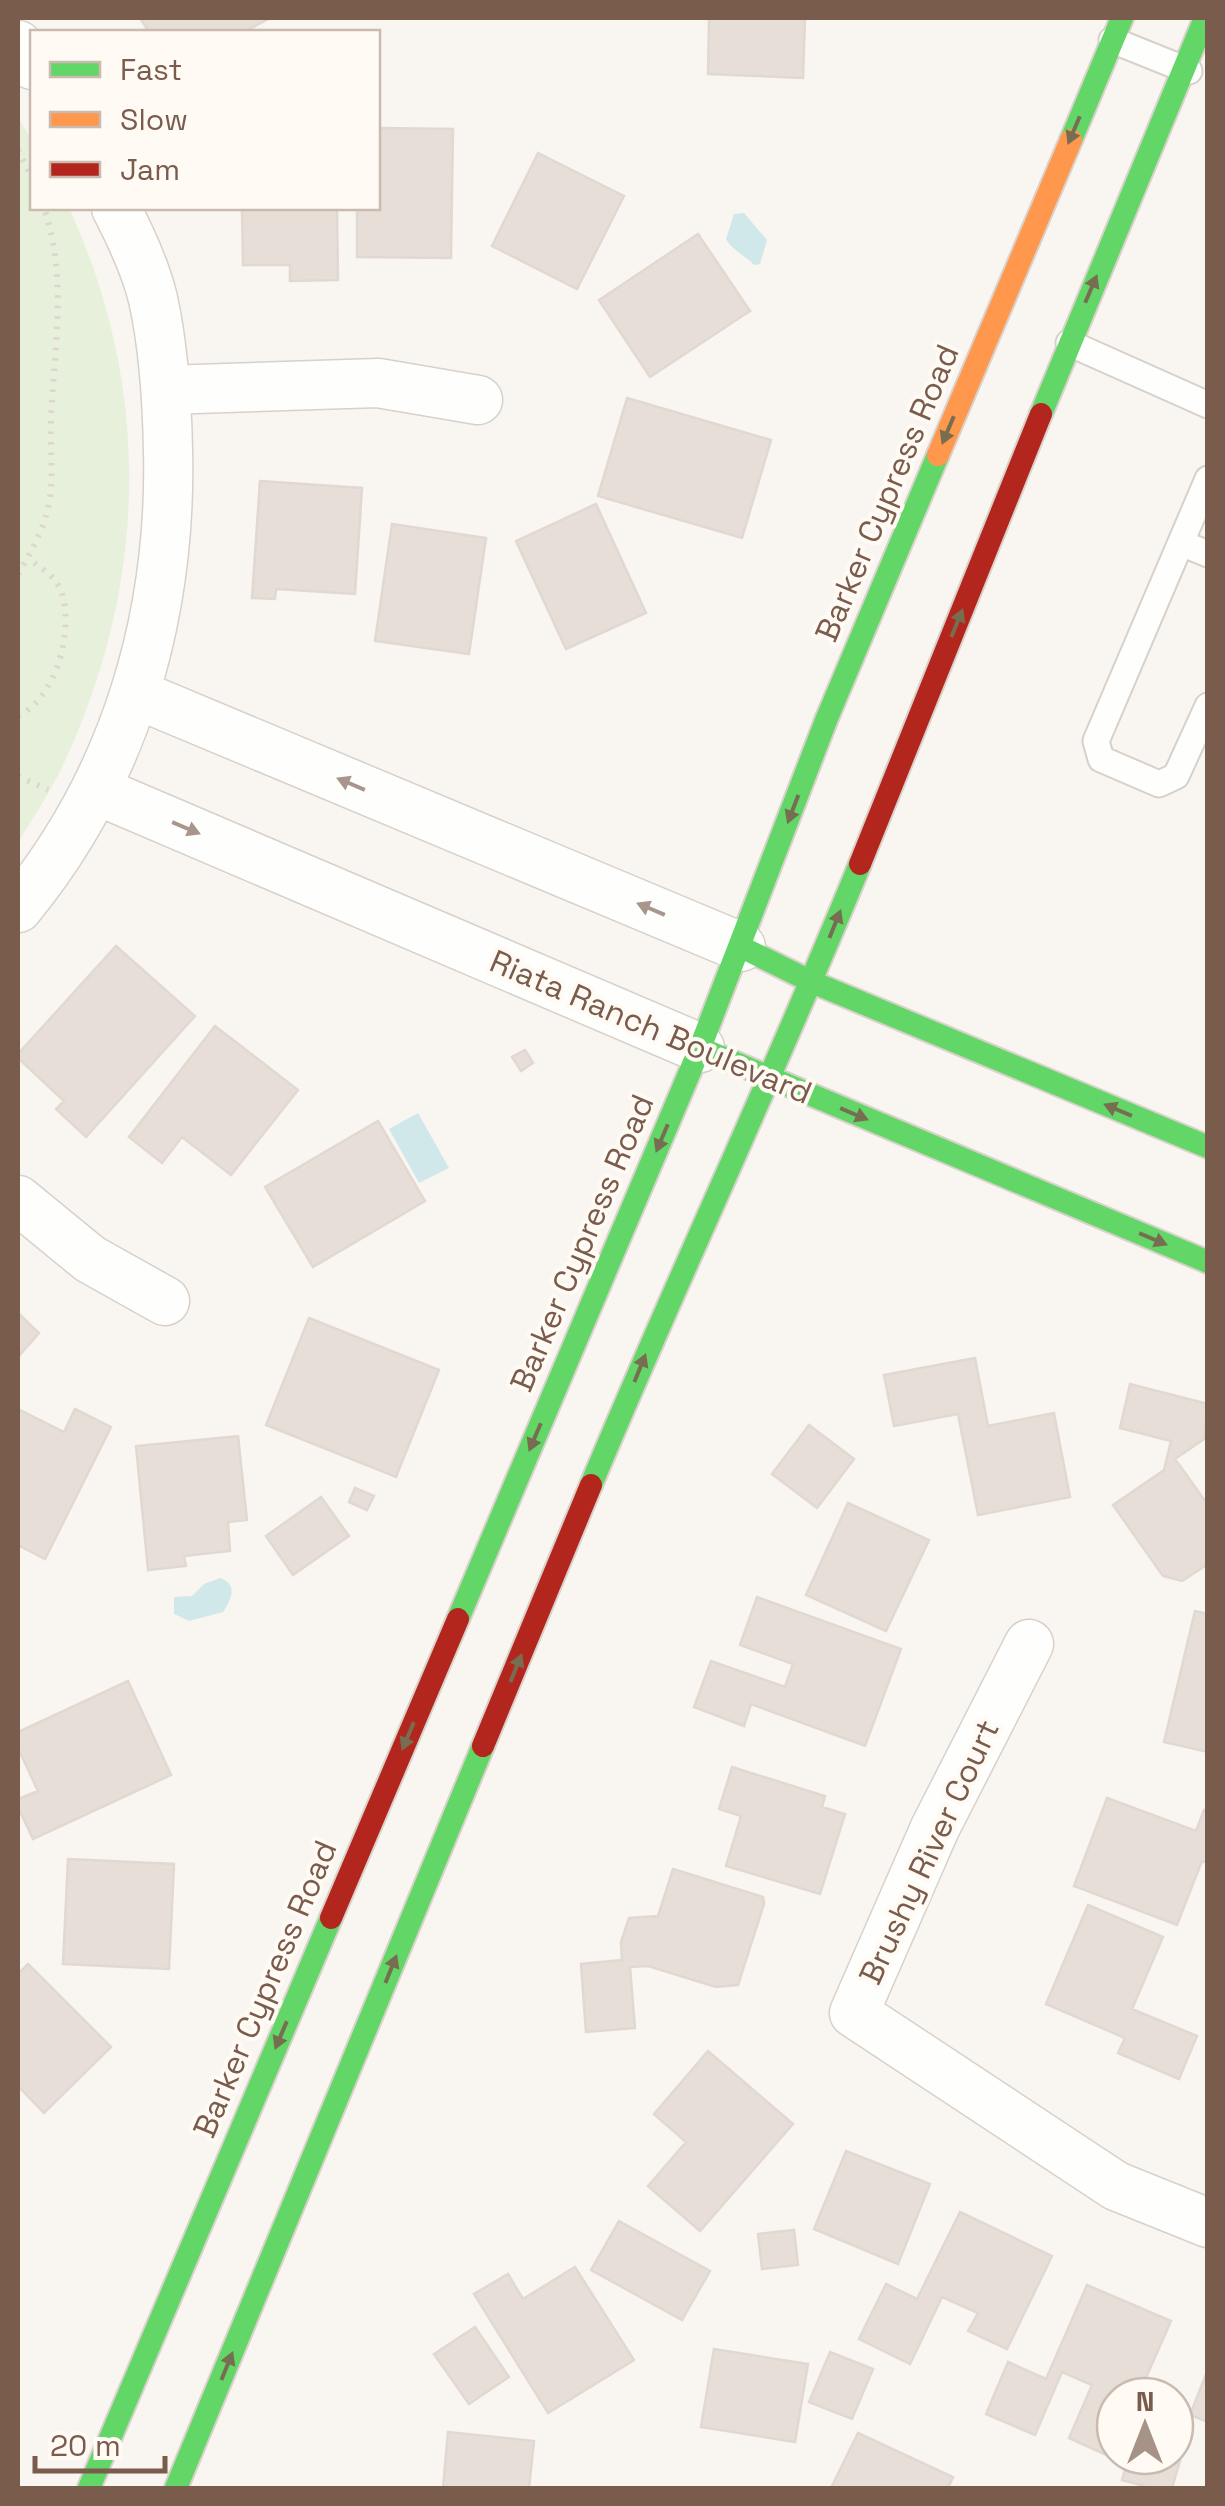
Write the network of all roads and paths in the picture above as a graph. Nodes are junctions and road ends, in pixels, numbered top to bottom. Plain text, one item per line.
1 (1205, 18) edge
2 (1117, 29) edge
3 (1196, 73) edge
4 (18, 150) edge
5 (30, 174) edge
6 (44, 210) edge
7 (117, 210) edge
8 (1069, 343) junction
9 (166, 390) junction
10 (478, 400) dead end
11 (1208, 405) edge
12 (1208, 479) edge
13 (1180, 543) junction
14 (1208, 554) edge
15 (28, 558) junction
16 (18, 574) edge
17 (136, 694) junction
18 (1208, 706) edge
19 (18, 716) edge
20 (18, 776) edge
21 (49, 790) dead end
22 (96, 790) junction
23 (18, 908) edge
24 (741, 947) junction
25 (812, 982) junction
26 (700, 1048) junction
27 (771, 1079) junction
28 (1208, 1147) edge
29 (18, 1200) edge
30 (1208, 1262) edge
31 (165, 1301) dead end
32 (1029, 1644) dead end
33 (1208, 2223) edge
34 (88, 2488) edge
35 (176, 2488) edge

1 - 3 main road
2 - 3 lane
2 -> 24 main road, Barker Cypress Road
8 -> 3 main road
4 - 5 path
6 - 15 path
7 - 9 street
8 - 11 lane
25 -> 8 main road
9 - 10 street
9 - 17 street
12 - 13 lane
13 - 14 lane
13 - 18 lane
15 - 16 path
15 - 19 path
17 - 22 street
24 -> 17 street
20 - 21 path
22 - 23 street
22 -> 26 street, Riata Ranch Boulevard
24 - 25 main road
24 - 26 main road, Barker Cypress Road
25 - 27 main road
28 -> 25 main road
26 - 27 main road, Riata Ranch Boulevard
26 -> 34 main road, Barker Cypress Road
27 -> 30 main road, Riata Ranch Boulevard
35 -> 27 main road
29 - 31 street
32 - 33 street, Brushy River Court

